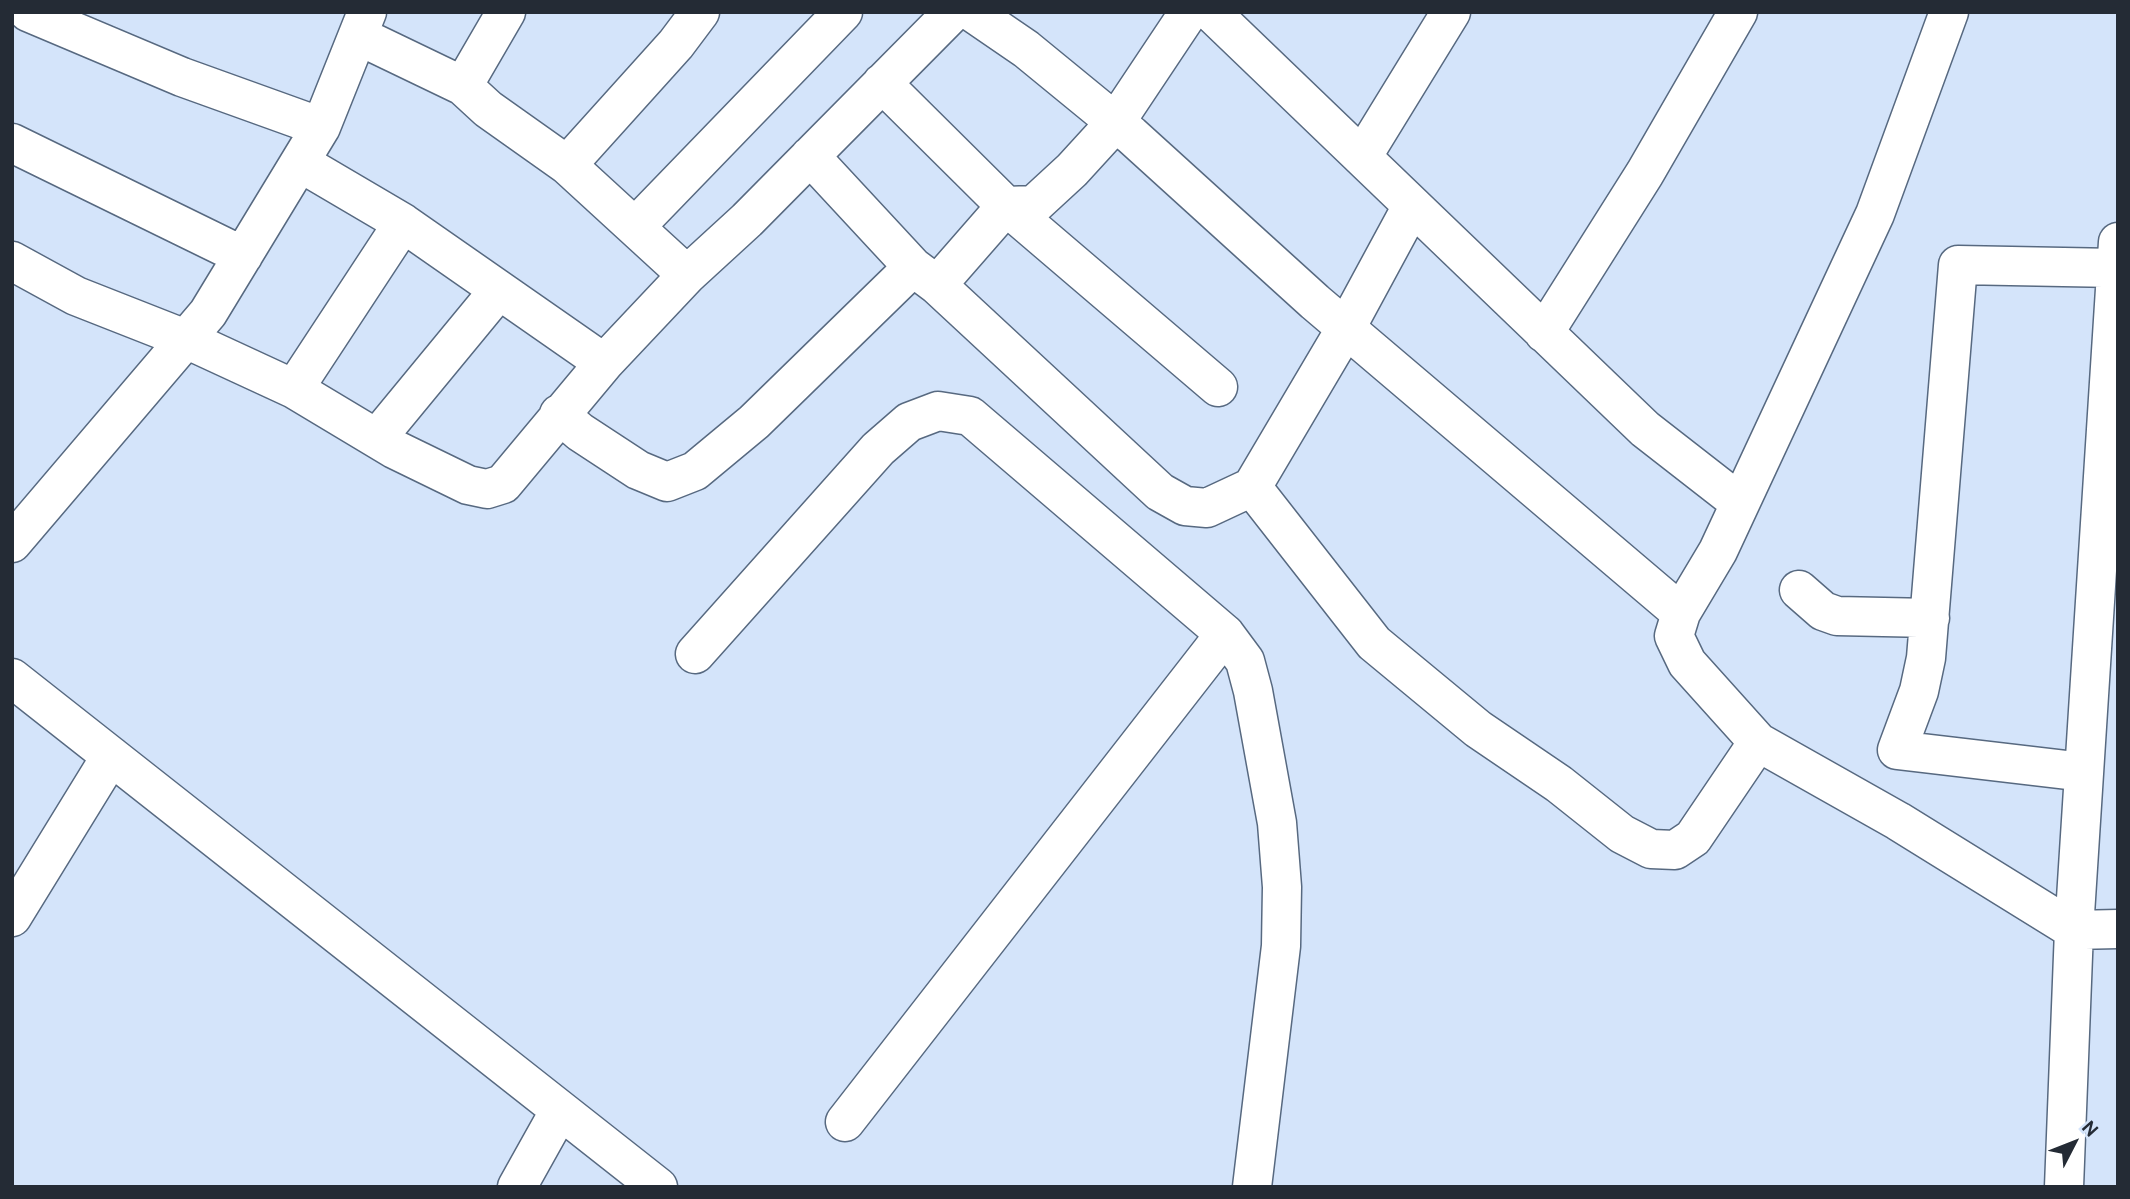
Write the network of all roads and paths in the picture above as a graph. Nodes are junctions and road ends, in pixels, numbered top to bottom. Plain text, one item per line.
1 (28, 12) edge
2 (506, 12) edge
3 (700, 12) edge
4 (843, 12) edge
5 (953, 12) edge
6 (972, 12) edge
7 (1189, 12) edge
8 (1212, 12) edge
9 (1451, 12) edge
10 (1738, 12) edge
11 (1949, 12) edge
12 (363, 24) edge
13 (882, 83) junction
14 (463, 86) junction
15 (1115, 122) junction
16 (321, 127) junction
17 (12, 143) edge
18 (810, 156) junction
19 (1362, 157) junction
20 (301, 163) junction
21 (567, 165) junction
22 (1006, 206) junction
23 (1412, 206) junction
24 (403, 223) junction
25 (635, 227) junction
26 (2117, 255) edge
27 (243, 256) junction
28 (12, 261) edge
29 (687, 275) junction
30 (925, 276) junction
31 (499, 290) junction
32 (1346, 328) junction
33 (1544, 333) junction
34 (188, 340) junction
35 (604, 363) junction
36 (1218, 387) dead end
37 (294, 389) junction
38 (559, 414) junction
39 (377, 438) junction
40 (1252, 487) junction
41 (1740, 503) junction
42 (12, 543) edge
43 (1799, 590) dead end
44 (1681, 613) junction
45 (1930, 618) junction
46 (1225, 634) junction
47 (695, 654) dead end
48 (12, 678) edge
49 (1758, 742) junction
50 (111, 756) junction
51 (2084, 772) junction
52 (12, 917) edge
53 (2118, 929) edge
54 (2074, 930) junction
55 (560, 1110) junction
56 (845, 1122) dead end
57 (517, 1187) edge
58 (658, 1187) edge
59 (1252, 1187) edge
60 (2064, 1187) edge

1 - 16 street
2 - 14 street
3 - 21 street
4 - 25 street
5 - 13 street
6 - 15 street
7 - 15 street
8 - 19 street
9 - 19 street
10 - 33 street
11 - 41 street
12 - 14 street
12 - 16 street
13 - 18 street
13 - 22 street
14 - 21 street
15 - 22 street
15 - 32 street
16 - 20 street
17 - 27 street
18 - 29 street
18 - 30 street
19 - 23 street
20 - 24 street
20 - 27 street
21 - 25 street
22 - 30 street
22 - 36 street
23 - 32 street
23 - 33 street
24 - 31 street
24 - 37 street
25 - 29 street
26 - 45 street
26 - 51 street
27 - 34 street
28 - 34 street
29 - 35 street
30 - 38 street
30 - 40 street
31 - 35 street
31 - 39 street
32 - 40 street
32 - 44 street
33 - 41 street
34 - 37 street
34 - 42 street
35 - 38 street
37 - 39 street
38 - 39 street
40 - 49 street
41 - 44 street
43 - 45 street
44 - 49 street
45 - 51 street
46 - 47 street
46 - 56 street
46 - 59 street
48 - 50 street
49 - 54 street
50 - 52 street
50 - 55 street
51 - 54 street
53 - 54 street
54 - 60 street
55 - 57 street
55 - 58 street

